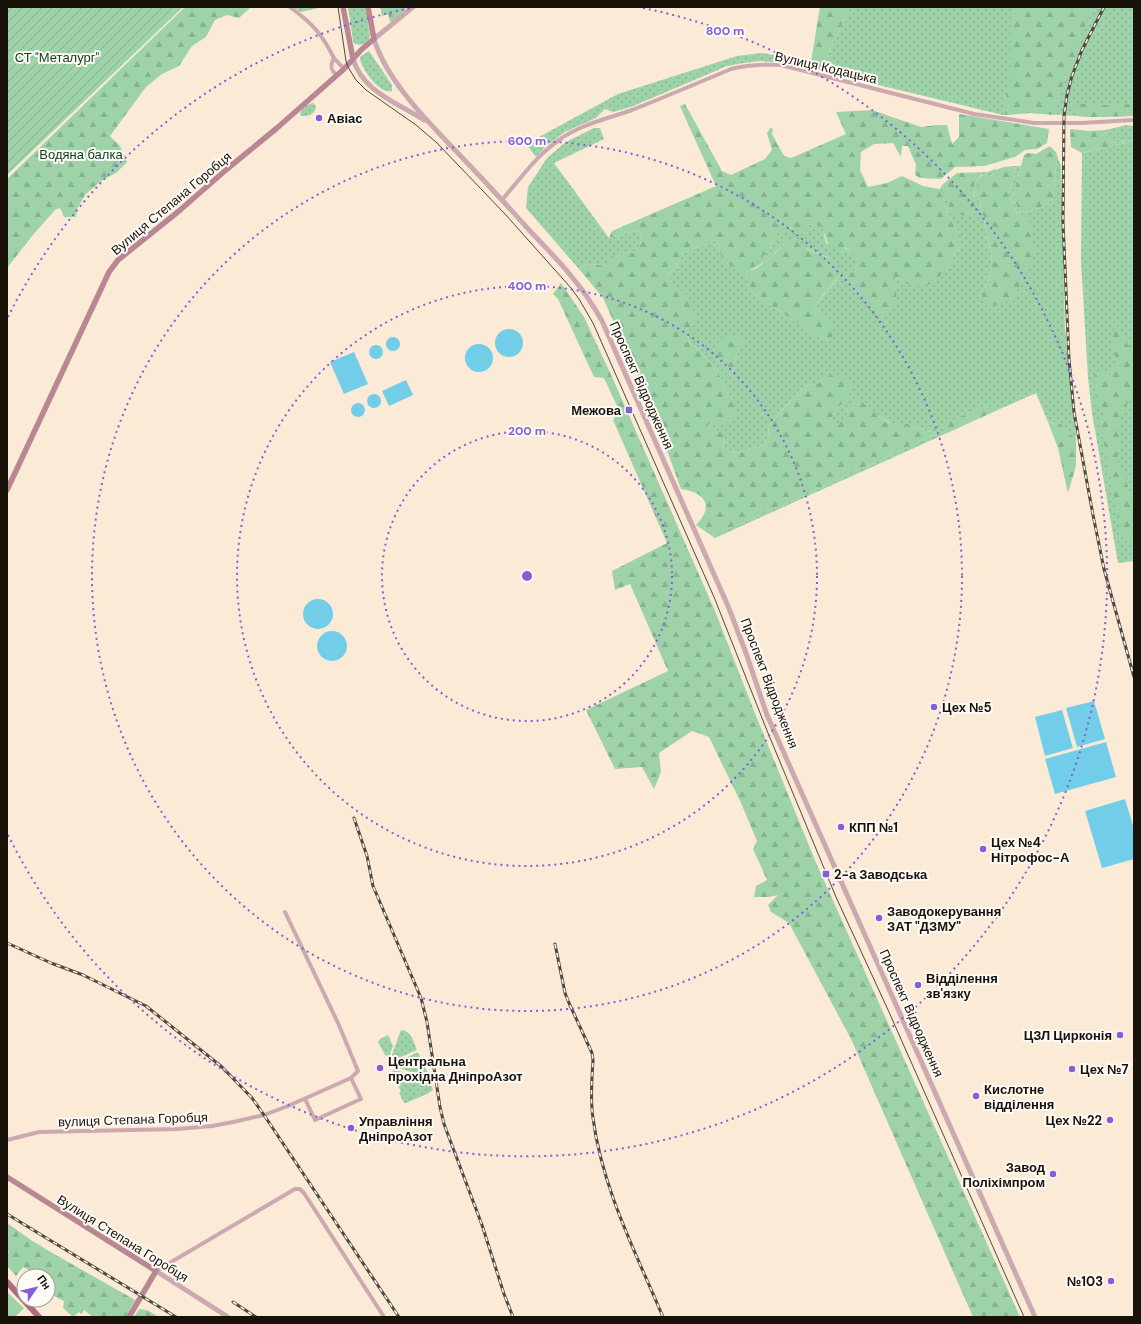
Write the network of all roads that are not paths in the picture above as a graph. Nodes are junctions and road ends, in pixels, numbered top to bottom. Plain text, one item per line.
1 (290, 7) edge
2 (343, 7) edge
3 (368, 7) edge
4 (414, 7) edge
5 (374, 39) junction
6 (334, 58) junction
7 (353, 59) junction
8 (344, 69) junction
9 (337, 75) junction
10 (1134, 120) edge
11 (428, 122) junction
12 (502, 200) junction
13 (7, 490) edge
14 (285, 912) dead end
15 (351, 1078) junction
16 (305, 1099) junction
17 (7, 1140) edge
18 (7, 1177) edge
19 (156, 1271) junction
20 (7, 1282) edge
21 (39, 1317) edge
22 (129, 1317) edge
23 (228, 1317) edge
24 (384, 1317) edge
25 (1035, 1317) edge

1 - 6 street
2 - 7 main road, Проспект Відродження
3 - 5 main road, Проспект Відродження
4 - 5 street
5 - 7 main road, Вулиця Степана Горобця
5 - 11 street, Проспект Відродження
6 - 8 street
6 - 9 street
7 - 8 main road, Вулиця Степана Горобця
7 - 11 street, Проспект Відродження
8 - 9 main road, Вулиця Степана Горобця
9 - 13 main road, Вулиця Степана Горобця
10 - 12 street, Вулиця Кодацька
11 - 12 street, Проспект Відродження
12 - 25 street, Проспект Відродження
14 - 15 street
15 - 16 street, вулиця Степана Горобця
15 - 16 street
16 - 17 street, вулиця Степана Горобця
18 - 19 main road, Вулиця Степана Горобця
19 - 22 main road
19 - 23 street, Вулиця Степана Горобця
19 - 24 street
20 - 21 main road

